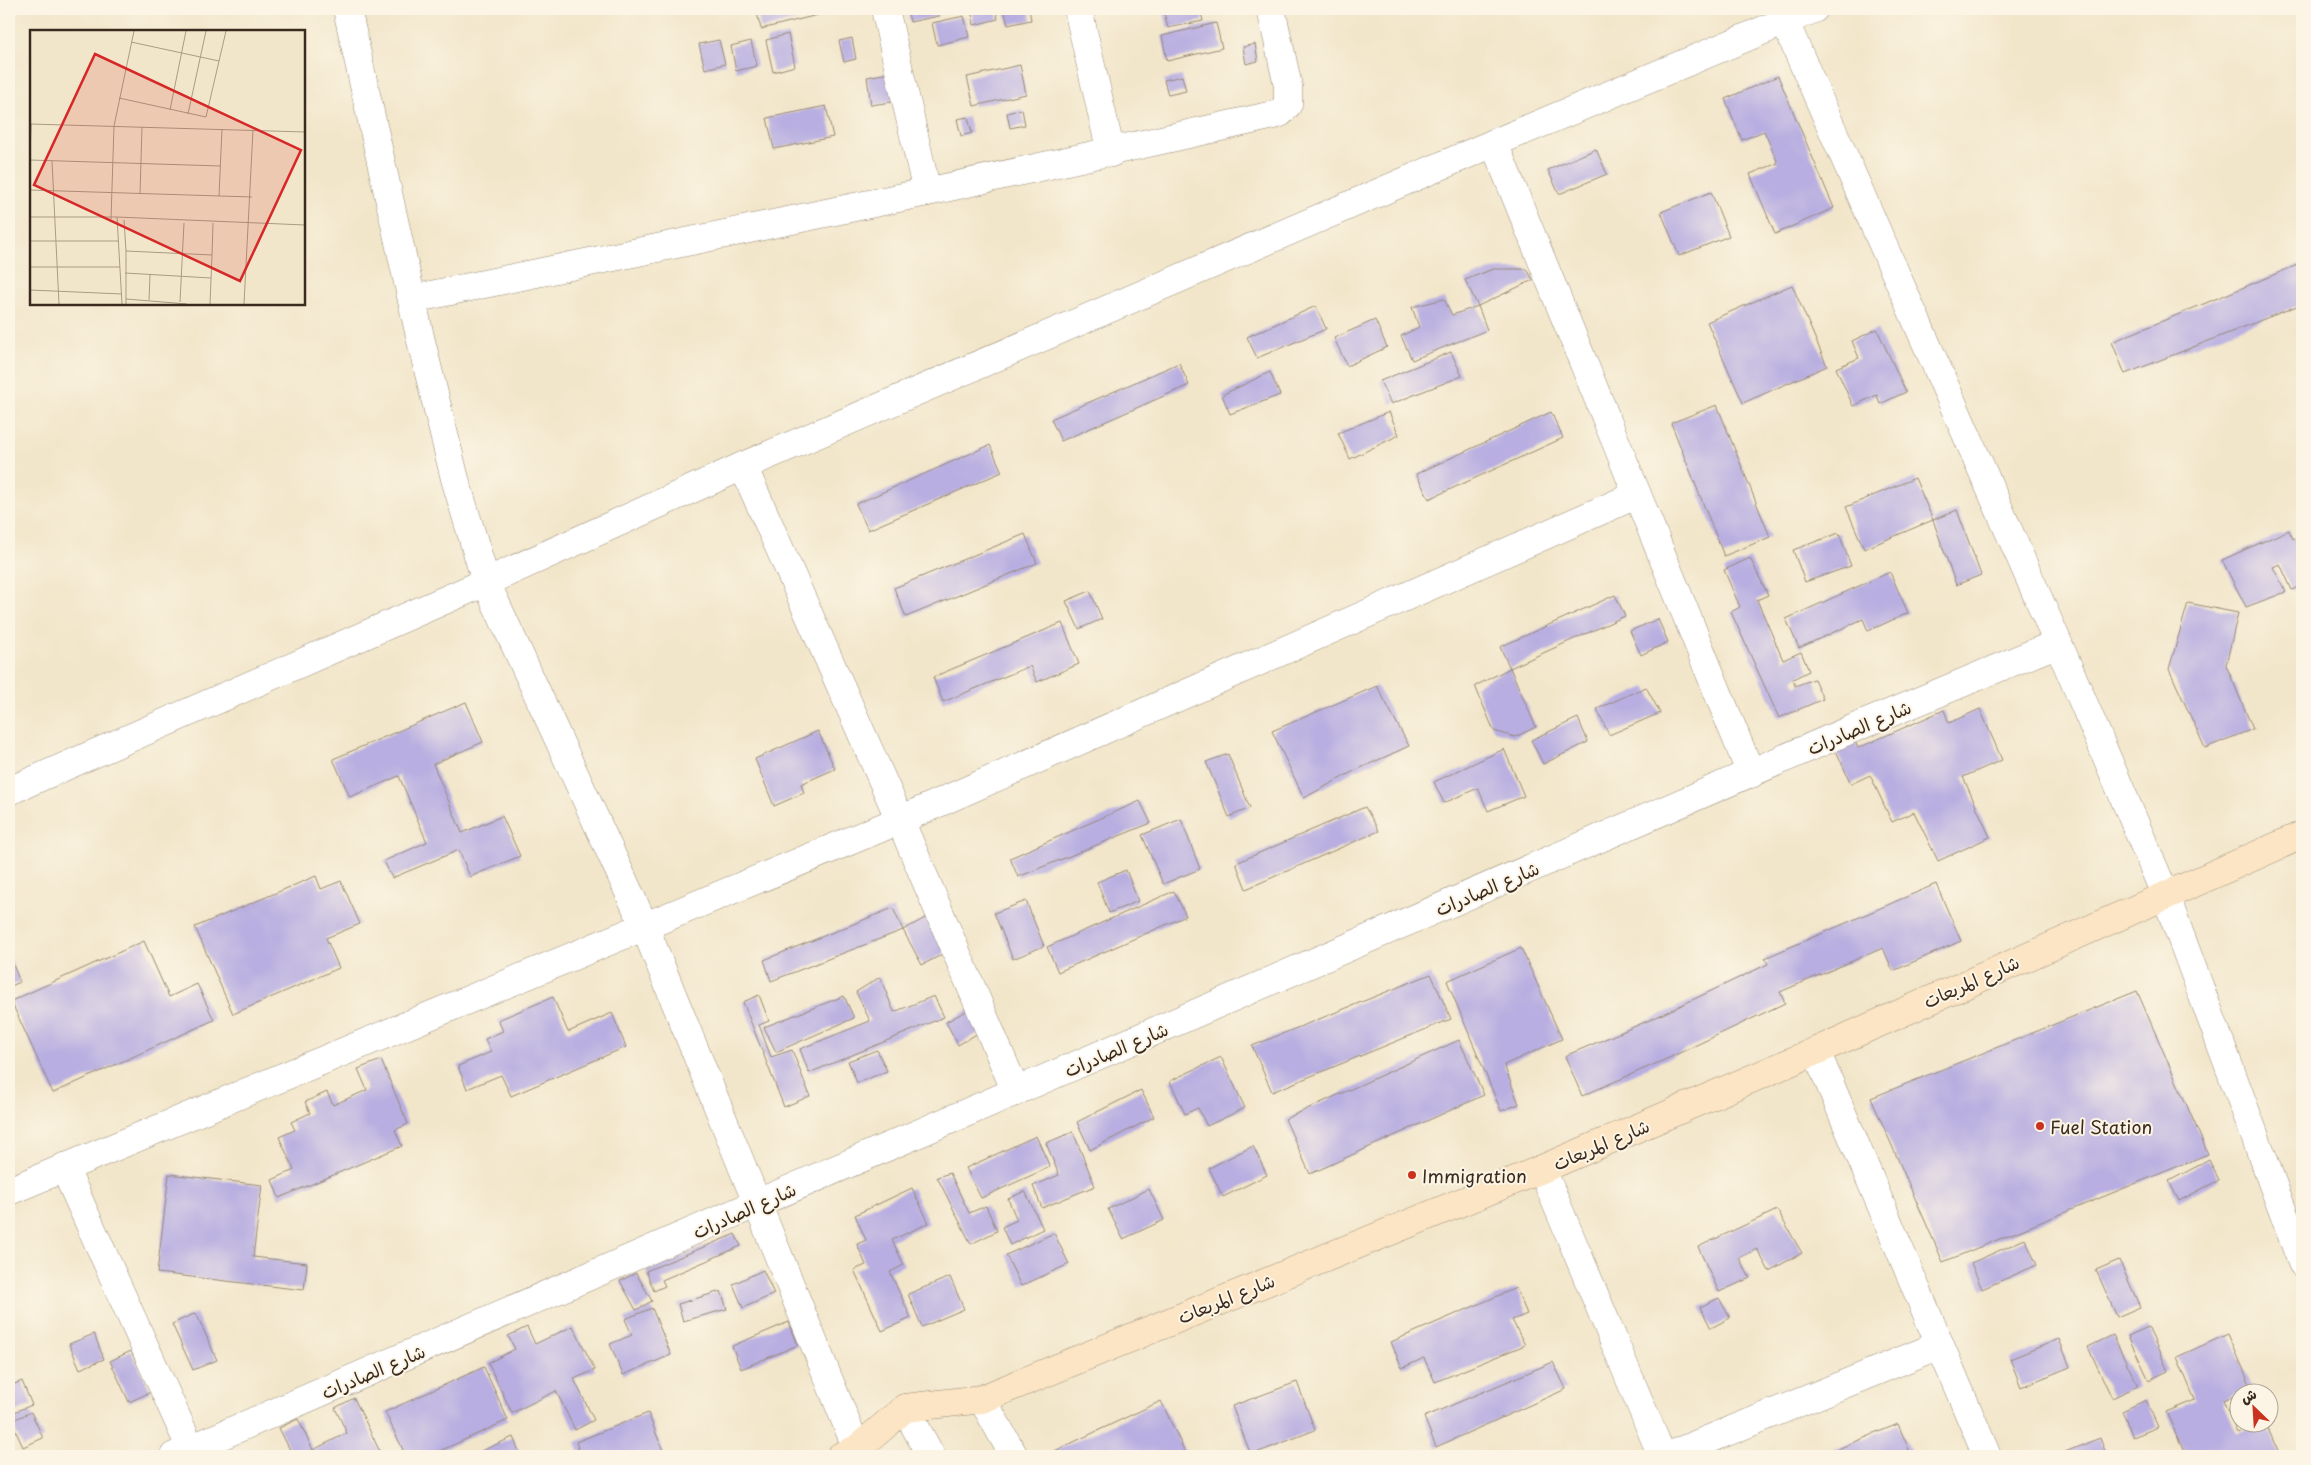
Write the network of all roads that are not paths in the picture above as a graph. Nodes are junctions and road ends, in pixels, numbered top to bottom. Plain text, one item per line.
1 (347, 9) edge
2 (885, 9) edge
3 (1078, 9) edge
4 (1271, 9) edge
5 (1814, 9) edge
6 (1785, 22) junction
7 (1494, 143) junction
8 (1110, 152) junction
9 (927, 192) junction
10 (412, 299) junction
11 (743, 466) junction
12 (1636, 495) junction
13 (486, 582) junction
14 (2058, 643) junction
15 (1751, 774) junction
16 (9, 791) edge
17 (900, 820) junction
18 (2302, 835) edge
19 (2165, 894) junction
20 (644, 925) junction
21 (1816, 1051) junction
22 (1016, 1092) junction
23 (64, 1167) junction
24 (1542, 1170) junction
25 (9, 1191) edge
26 (757, 1204) junction
27 (2302, 1263) edge
28 (1940, 1345) junction
29 (982, 1399) junction
30 (905, 1408) junction
31 (849, 1452) edge
32 (186, 1454) edge
33 (931, 1456) edge
34 (1014, 1456) edge
35 (1662, 1456) edge
36 (1668, 1456) edge
37 (1988, 1456) edge

1 - 10 street
2 - 9 street
3 - 8 street
4 - 8 street
5 - 6 street
6 - 7 street
6 - 14 street
7 - 11 street
7 - 12 street
8 - 9 street
9 - 10 street
10 - 13 street
11 - 13 street
11 - 17 street
12 - 15 street
12 - 17 street
13 - 16 street
13 - 20 street
14 - 15 street, شارع الصادرات
14 - 19 street
15 - 22 street, شارع الصادرات
17 - 20 street
17 - 22 street
18 - 19 main road, شارع المربعات
19 - 21 main road, شارع المربعات
19 - 27 street
20 - 23 street
20 - 26 street
21 - 24 main road, شارع المربعات
21 - 28 street
22 - 26 street, شارع الصادرات
23 - 25 street
23 - 32 street
24 - 29 main road, شارع المربعات
24 - 35 street
26 - 31 street
26 - 32 street, شارع الصادرات
28 - 36 street
28 - 37 street
29 - 30 main road, شارع المربعات
29 - 34 street
30 - 31 main road
30 - 33 street

